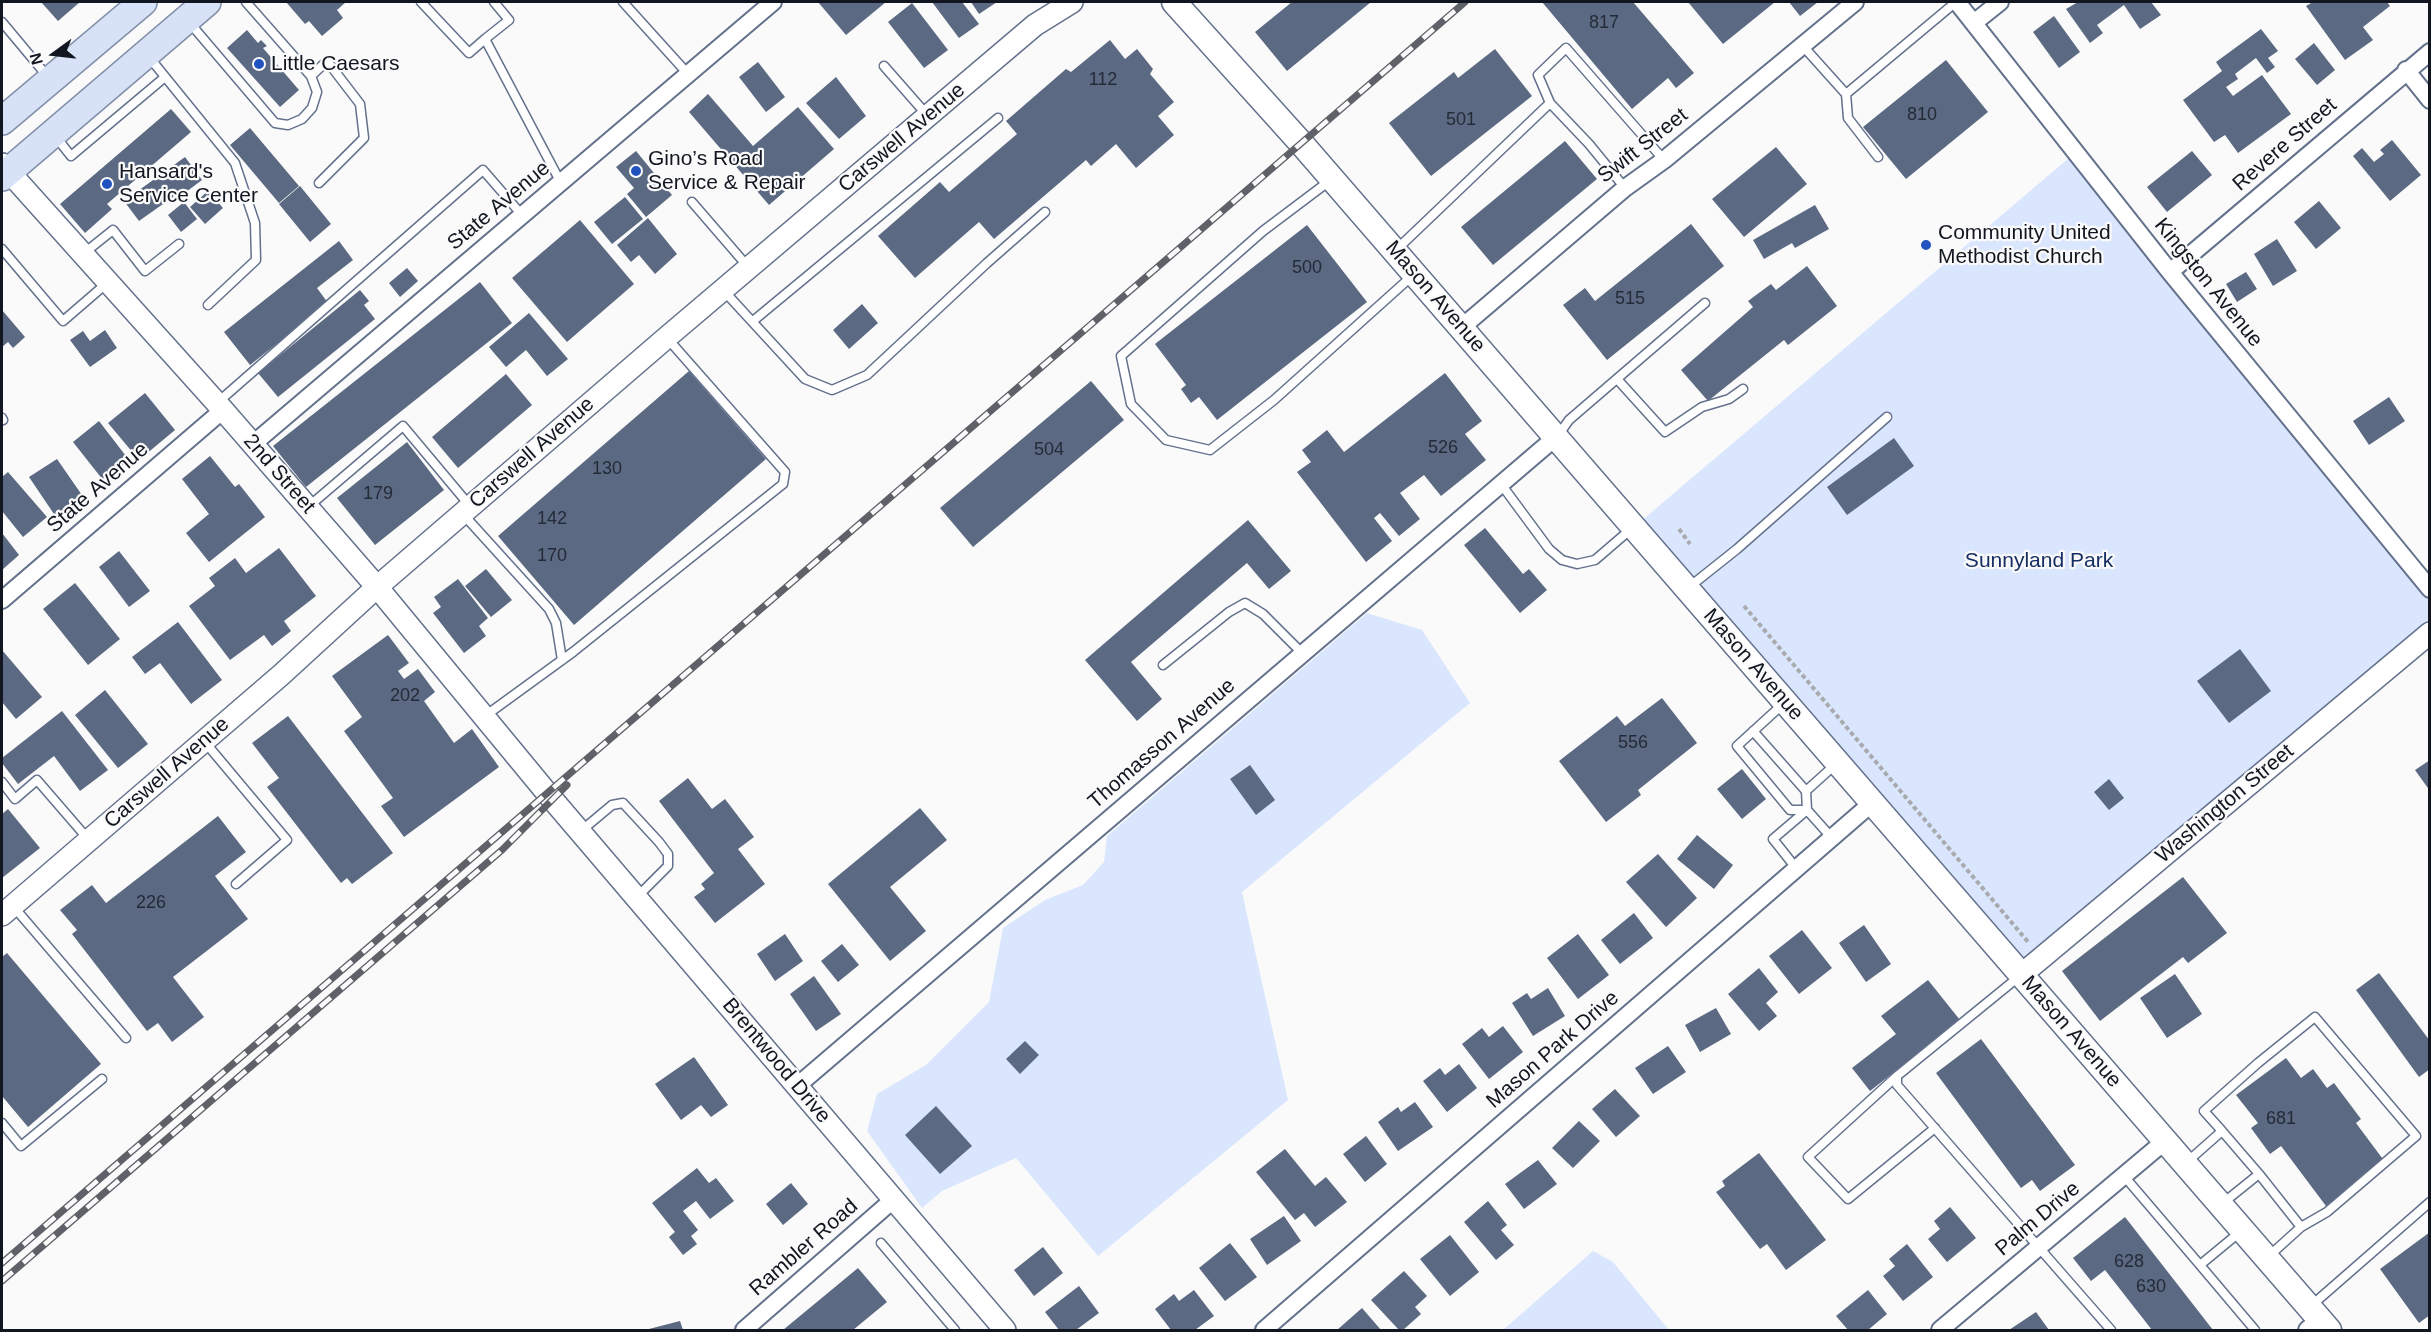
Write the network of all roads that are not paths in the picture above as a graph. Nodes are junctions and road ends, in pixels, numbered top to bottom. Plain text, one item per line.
1 (142, 2) edge
2 (207, 2) edge
3 (246, 2) edge
4 (421, 2) edge
5 (494, 2) edge
6 (623, 2) edge
7 (773, 2) edge
8 (1072, 2) edge
9 (1174, 2) edge
10 (1855, 2) edge
11 (1957, 2) edge
12 (2000, 2) edge
13 (187, 19) junction
14 (2, 22) edge
15 (1975, 22) junction
16 (485, 39) junction
17 (1802, 45) junction
18 (2430, 52) edge
19 (146, 54) junction
20 (884, 66) dead end
21 (2406, 70) junction
22 (688, 74) junction
23 (311, 76) junction
24 (165, 77) junction
25 (50, 80) junction
26 (1846, 94) junction
27 (2430, 100) edge
28 (1550, 103) junction
29 (927, 116) junction
30 (998, 118) dead end
31 (2, 122) edge
32 (52, 133) junction
33 (1878, 157) dead end
34 (1664, 160) junction
35 (4, 171) edge
36 (1332, 179) junction
37 (319, 183) dead end
38 (561, 183) junction
39 (1625, 188) junction
40 (693, 202) dead end
41 (1045, 212) dead end
42 (522, 215) junction
43 (179, 244) dead end
44 (2, 249) edge
45 (1395, 251) junction
46 (83, 254) junction
47 (749, 268) junction
48 (2170, 272) junction
49 (1414, 273) junction
50 (108, 282) junction
51 (723, 291) junction
52 (1705, 303) dead end
53 (208, 305) dead end
54 (753, 321) junction
55 (1461, 328) junction
56 (666, 338) junction
57 (1617, 379) junction
58 (1743, 389) dead end
59 (220, 406) junction
60 (1887, 417) dead end
61 (1557, 437) junction
62 (253, 444) junction
63 (1501, 484) junction
64 (308, 507) junction
65 (466, 510) junction
66 (1634, 527) junction
67 (377, 587) junction
68 (1687, 588) junction
69 (2430, 589) edge
70 (2, 600) edge
71 (2430, 633) edge
72 (1303, 654) junction
73 (562, 660) junction
74 (1164, 664) dead end
75 (1785, 702) junction
76 (484, 717) junction
77 (1754, 731) junction
78 (204, 741) junction
79 (1838, 763) junction
80 (2, 782) edge
81 (1806, 791) junction
82 (548, 793) joint
83 (1872, 803) junction
84 (1808, 810) junction
85 (581, 832) junction
86 (1832, 838) junction
87 (89, 840) junction
88 (1796, 868) junction
89 (236, 885) dead end
90 (637, 898) junction
91 (7, 910) edge
92 (2021, 975) junction
93 (126, 1038) dead end
94 (1898, 1076) junction
95 (102, 1079) dead end
96 (797, 1086) junction
97 (2, 1123) edge
98 (1935, 1128) junction
99 (2222, 1131) junction
100 (2165, 1141) junction
101 (2184, 1164) junction
102 (2259, 1174) junction
103 (2124, 1176) junction
104 (894, 1199) junction
105 (2430, 1202) edge
106 (2220, 1205) junction
107 (2301, 1227) junction
108 (2243, 1230) junction
109 (881, 1243) dead end
110 (2038, 1248) junction
111 (2267, 1259) junction
112 (2200, 1264) junction
113 (2316, 1322) edge
114 (744, 1330) edge
115 (955, 1330) edge
116 (1005, 1330) edge
117 (1264, 1330) edge
118 (1940, 1330) edge
119 (2111, 1330) edge
120 (2255, 1330) edge

1 - 25 main road
2 - 13 main road
3 - 23 lane
4 - 16 lane
5 - 16 lane
6 - 22 lane
7 - 22 street, State Avenue
8 - 29 street, Carswell Avenue
9 - 36 main road, Mason Avenue
10 - 17 street, Swift Street
11 - 15 street, Kingston Avenue
11 - 26 lane
12 - 15 street
13 - 19 main road
13 - 23 lane
14 - 25 lane
15 - 48 street, Kingston Avenue
16 - 38 lane
17 - 26 lane
17 - 34 street, Swift Street
18 - 21 street, Revere Street
19 - 24 lane
19 - 32 main road
20 - 29 lane
21 - 27 street
21 - 48 street, Revere Street
22 - 38 street, State Avenue
23 - 37 lane
24 - 32 lane
24 - 53 lane
25 - 31 main road
26 - 33 lane
28 - 34 lane
28 - 39 lane
28 - 45 lane
29 - 47 street, Carswell Avenue
30 - 54 lane
32 - 35 main road
34 - 39 street, Swift Street
35 - 46 street, 2nd Street
36 - 45 main road, Mason Avenue
36 - 49 lane
38 - 42 street, State Avenue
39 - 55 street, Swift Street
40 - 47 lane
41 - 54 lane
42 - 59 lane
42 - 62 street, State Avenue
43 - 46 lane
44 - 50 lane
45 - 49 main road, Mason Avenue
46 - 50 street, 2nd Street
47 - 51 street, Carswell Avenue
48 - 69 street, Kingston Avenue
49 - 55 main road, Mason Avenue
50 - 59 street, 2nd Street
51 - 54 lane
51 - 56 street, Carswell Avenue
52 - 57 lane
55 - 61 main road, Mason Avenue
56 - 65 street, Carswell Avenue
56 - 73 lane
57 - 58 lane
57 - 61 lane
59 - 62 street, 2nd Street
59 - 70 street, State Avenue
60 - 68 lane
61 - 63 street, Thomasson Avenue
61 - 66 main road, Mason Avenue
62 - 64 street, 2nd Street
63 - 66 lane
63 - 72 street, Thomasson Avenue
64 - 65 lane
64 - 67 street, 2nd Street
65 - 67 street, Carswell Avenue
65 - 73 lane
66 - 68 main road, Mason Avenue
67 - 76 street, 2nd Street
67 - 78 street, Carswell Avenue
68 - 75 main road, Mason Avenue
71 - 92 street, Washington Street
72 - 74 lane
72 - 96 street, Thomasson Avenue
73 - 76 lane
75 - 77 lane
75 - 79 main road, Mason Avenue
76 - 82 street, 2nd Street
77 - 81 lane
77 - 84 lane
78 - 87 street, Carswell Avenue
78 - 89 lane
79 - 81 lane
79 - 83 main road, Mason Avenue
80 - 87 lane
81 - 84 lane
82 - 85 street, Brentwood Drive
83 - 86 street, Mason Park Drive
83 - 92 main road, Mason Avenue
84 - 86 lane
84 - 88 lane
85 - 90 street, Brentwood Drive
85 - 90 lane
86 - 88 street, Mason Park Drive
87 - 91 street, Carswell Avenue
88 - 117 street, Mason Park Drive
90 - 96 street, Brentwood Drive
91 - 93 lane
92 - 94 lane
92 - 100 main road, Mason Avenue
94 - 98 lane
94 - 98 lane
95 - 97 lane
96 - 104 street, Brentwood Drive
98 - 110 lane
99 - 101 lane
99 - 102 lane
99 - 107 lane
100 - 101 main road, Mason Avenue
100 - 103 street, Palm Drive
101 - 106 main road, Mason Avenue
102 - 106 lane
102 - 107 lane
103 - 110 street, Palm Drive
103 - 112 lane
104 - 114 street, Rambler Road
104 - 116 street, Brentwood Drive
105 - 113 lane
106 - 108 main road, Mason Avenue
107 - 111 lane
108 - 111 main road, Mason Avenue
108 - 112 lane
109 - 115 lane
110 - 118 street, Palm Drive
110 - 119 lane
111 - 113 main road, Mason Avenue
112 - 120 lane

